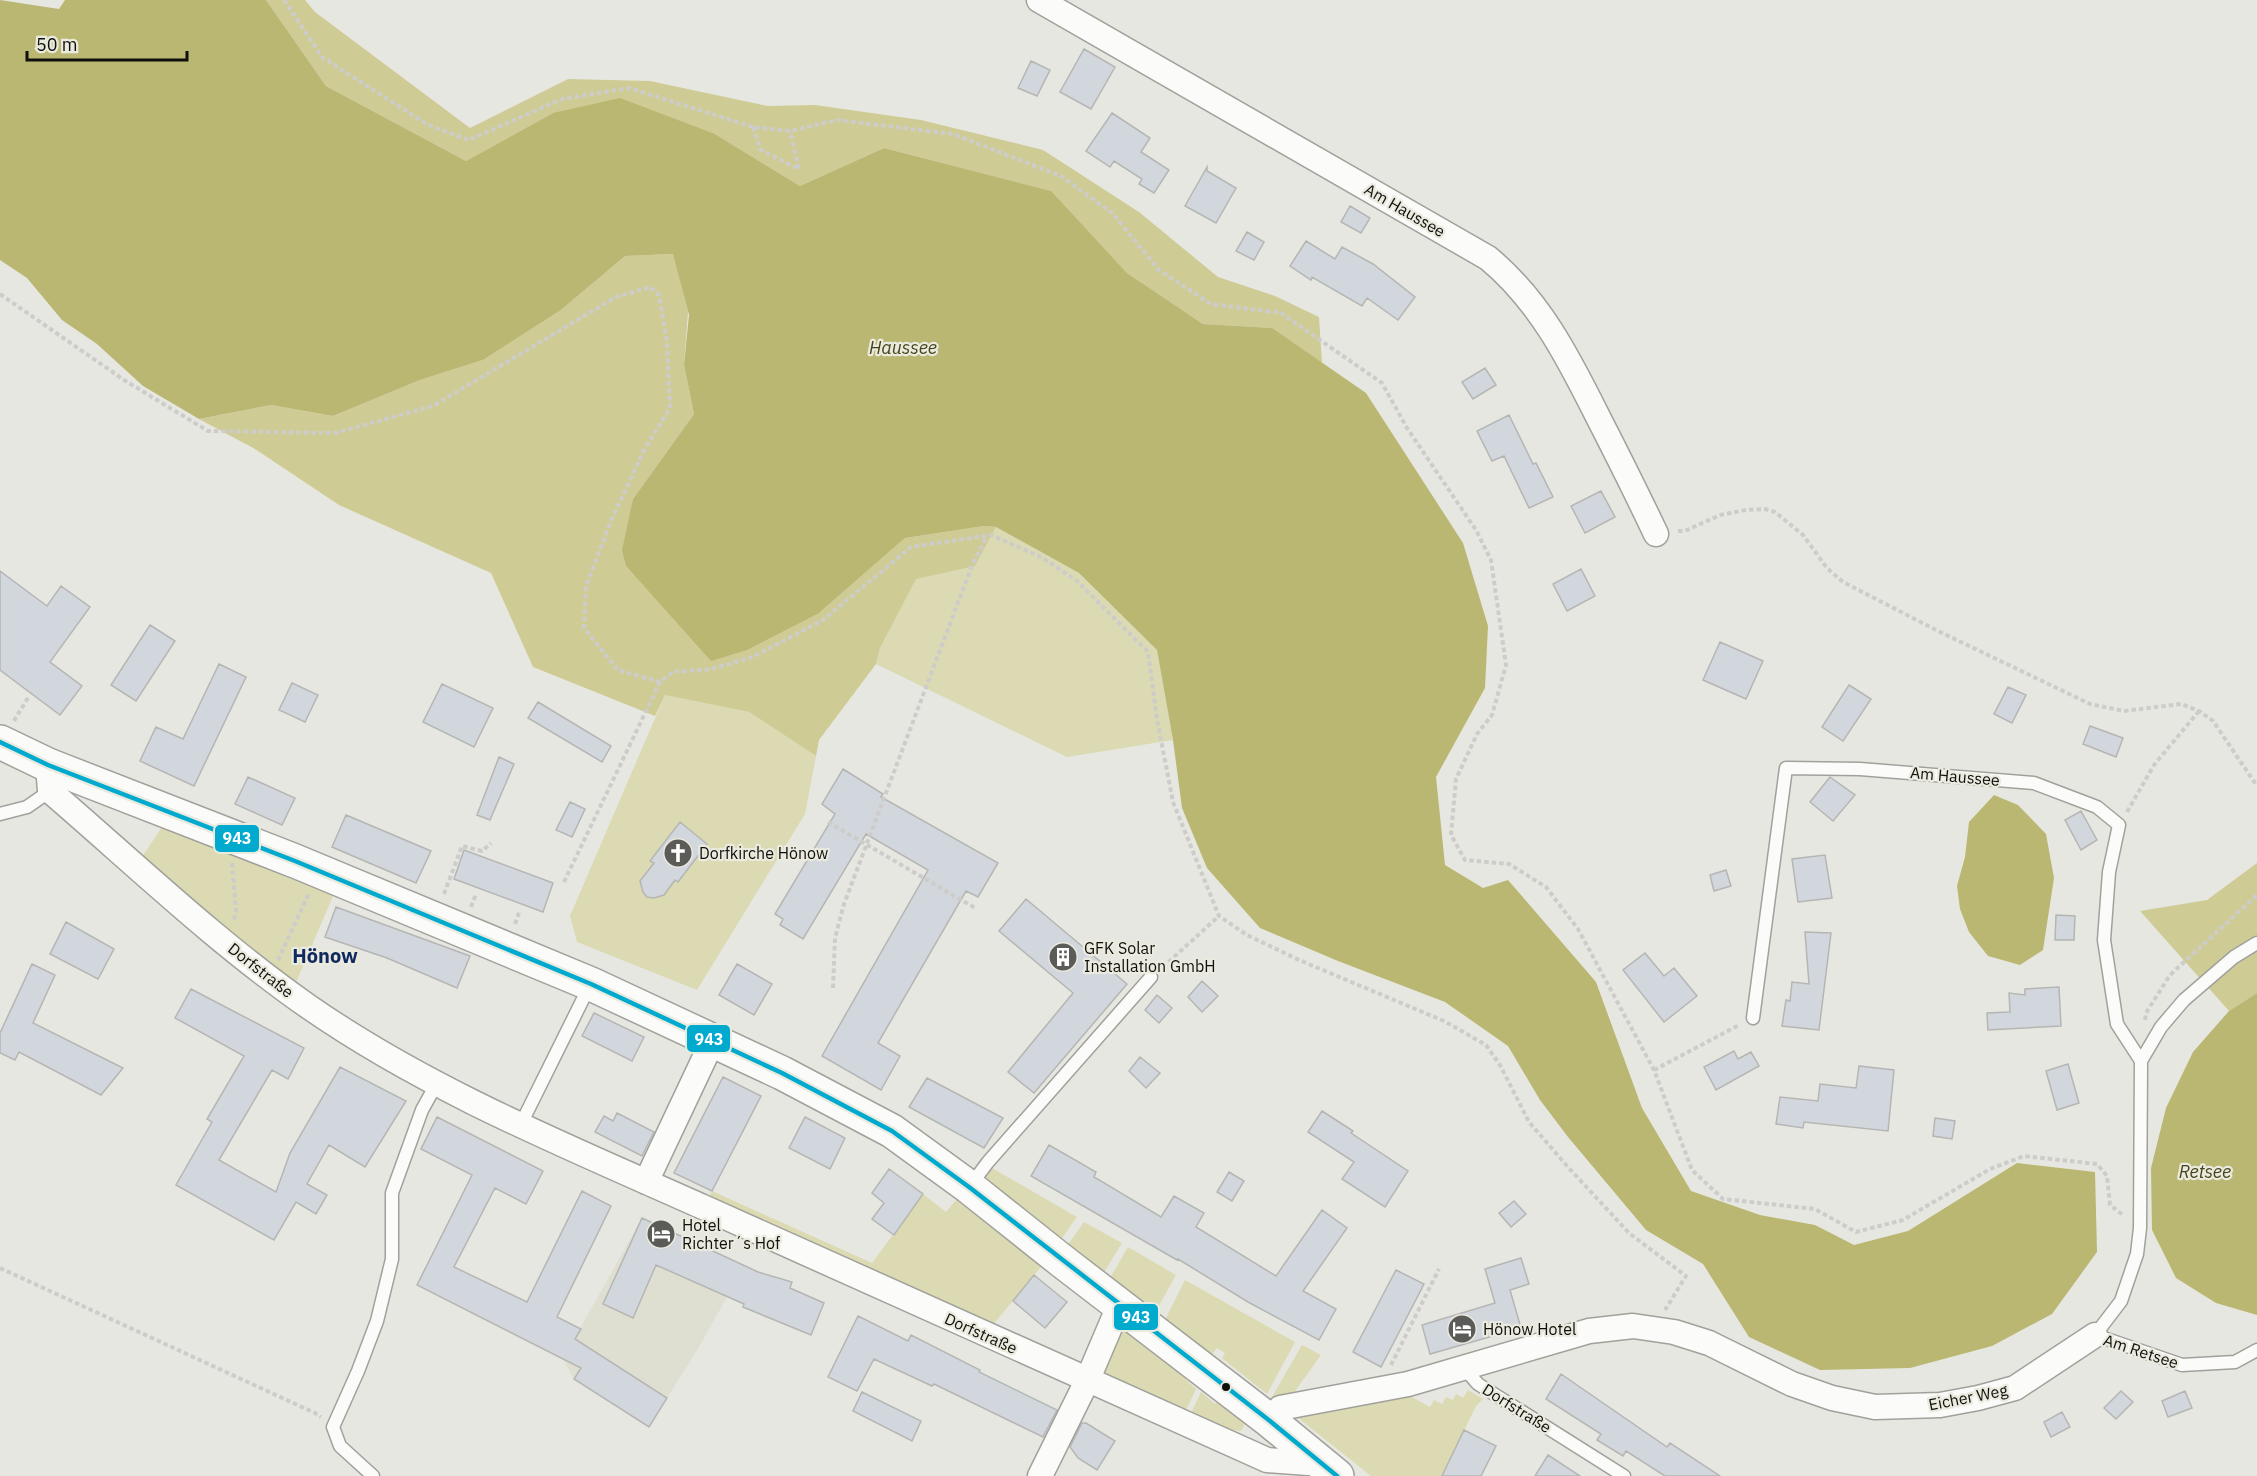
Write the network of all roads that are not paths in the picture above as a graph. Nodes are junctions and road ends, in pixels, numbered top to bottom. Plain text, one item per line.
1 (1039, 0) edge
2 (1656, 534) road end
3 (6, 735) edge
4 (49, 778) junction
5 (0, 814) edge
6 (2257, 943) edge
7 (1151, 977) road end
8 (591, 984) junction
9 (1753, 1018) road end
10 (713, 1040) junction
11 (2141, 1061) junction
12 (437, 1083) junction
13 (521, 1124) junction
14 (646, 1182) junction
15 (969, 1187) junction
16 (1119, 1306) junction
17 (2095, 1335) junction
18 (2257, 1350) edge
19 (1464, 1368) junction
20 (1087, 1381) junction
21 (1270, 1421) junction
22 (1329, 1470) edge
23 (373, 1476) edge
24 (1040, 1476) edge
25 (1624, 1476) edge

1 - 2 street, Am Haussee
3 - 4 main road, Dorfstraße
4 - 5 lane
4 - 8 main road, Dorfstraße
4 - 12 street, Dorfstraße
6 - 11 lane
7 - 15 lane
8 - 10 main road, Dorfstraße
8 - 13 lane
9 - 11 lane, Am Haussee
10 - 14 street
10 - 15 main road, Dorfstraße
11 - 17 lane, Eicher Weg
12 - 13 street, Dorfstraße
12 - 23 lane
13 - 14 street, Dorfstraße
14 - 20 street, Dorfstraße
15 - 16 main road, Dorfstraße
16 - 20 street
16 - 21 main road, Dorfstraße
17 - 18 lane, Am Retsee
17 - 19 street, Eicher Weg
19 - 21 street
19 - 25 lane, Dorfstraße
20 - 22 street, Dorfstraße
20 - 24 street
21 - 22 main road, Dorfstraße

